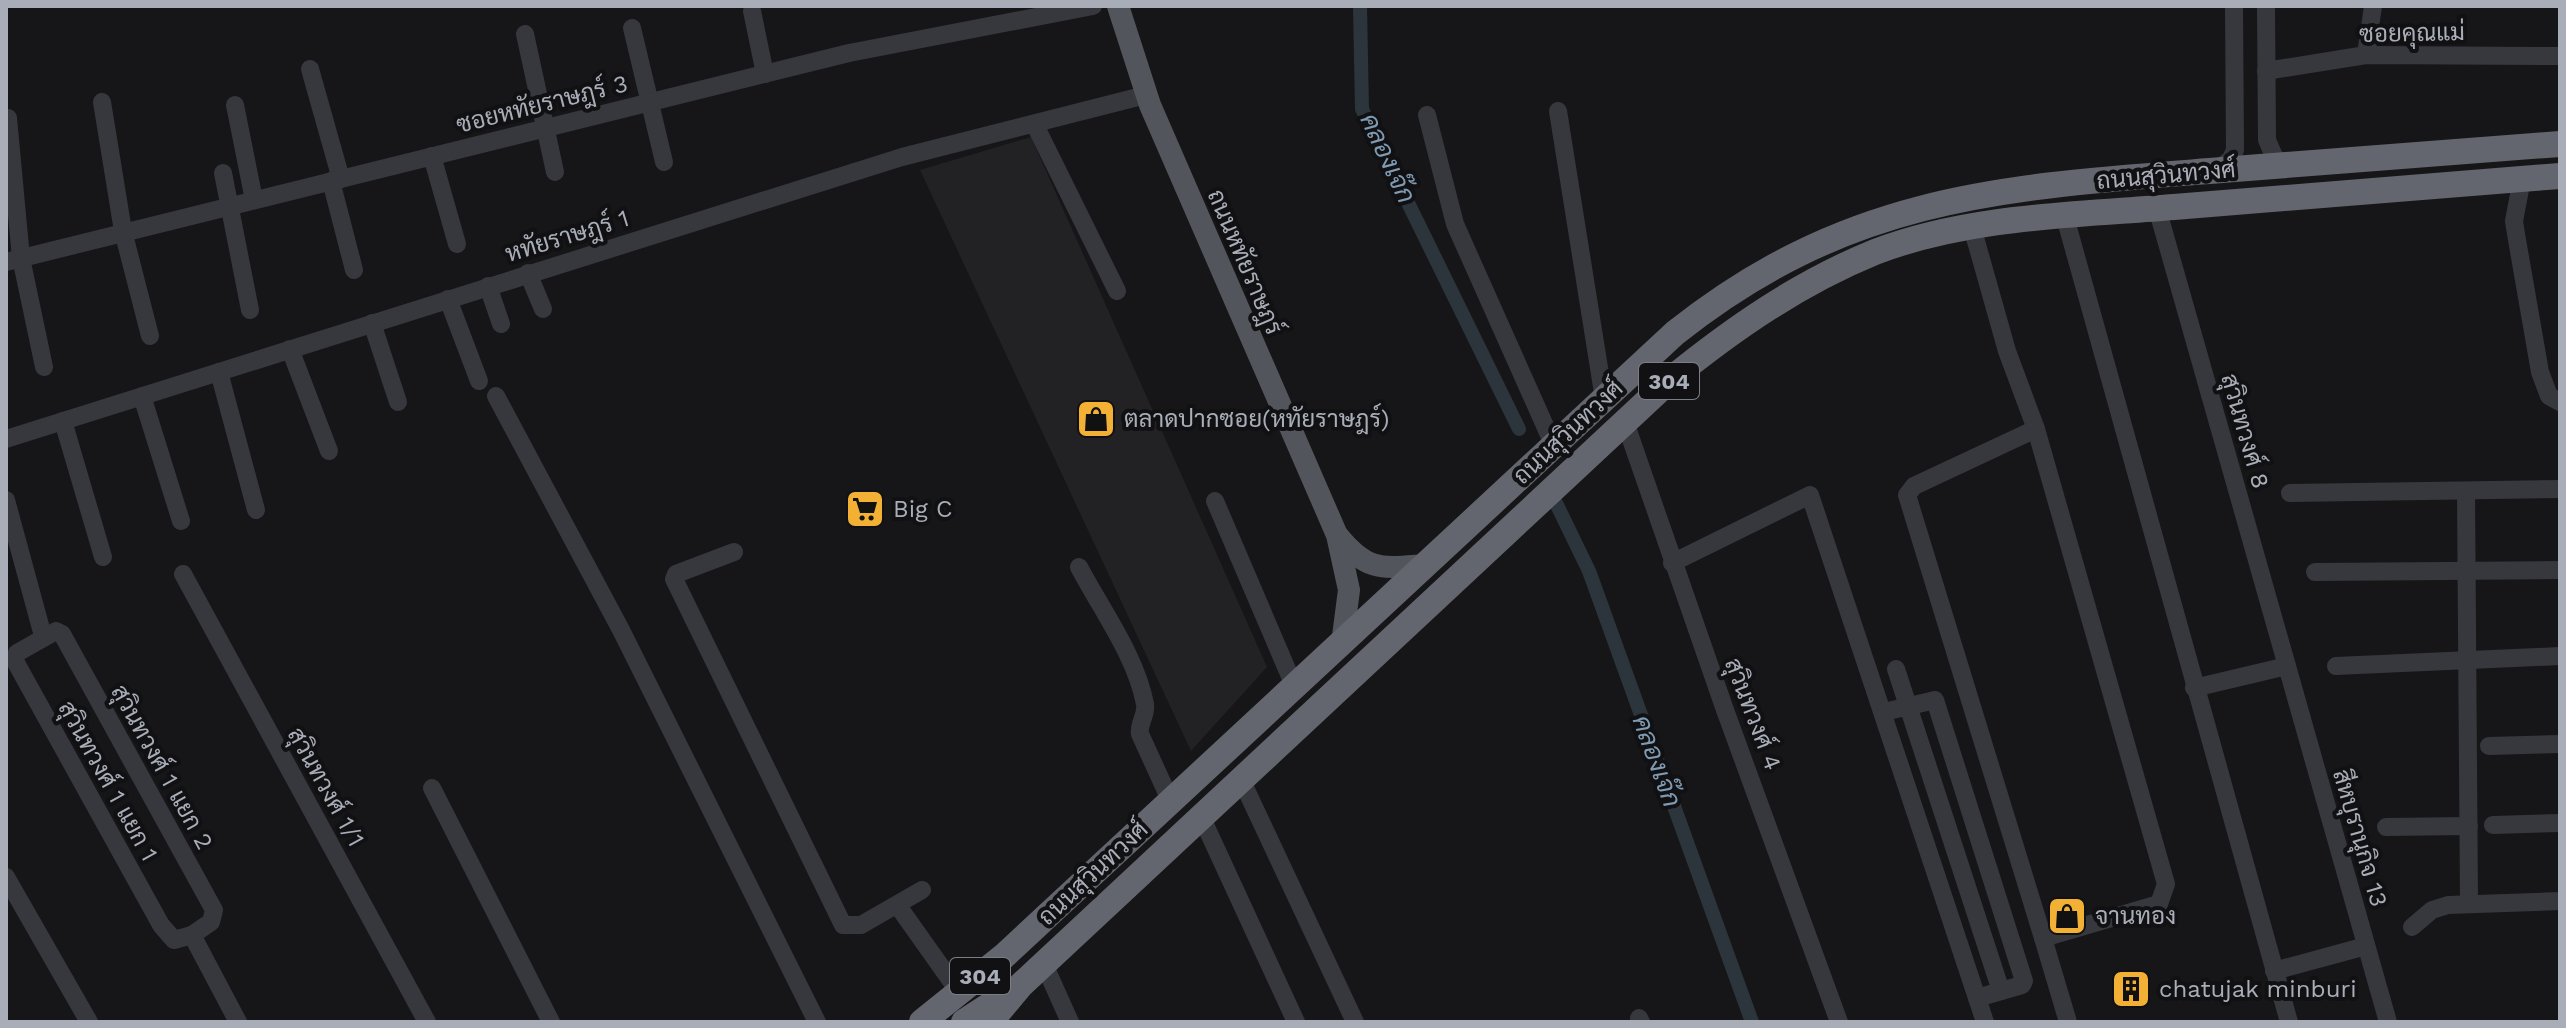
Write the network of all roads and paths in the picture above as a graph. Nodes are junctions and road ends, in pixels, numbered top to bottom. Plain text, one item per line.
1 (1093, 6) edge
2 (1118, 6) edge
3 (2234, 6) edge
4 (2266, 6) edge
5 (2373, 6) edge
6 (752, 11) dead end
7 (632, 28) dead end
8 (525, 34) dead end
9 (2366, 55) junction
10 (2560, 56) edge
11 (310, 69) dead end
12 (2266, 71) junction
13 (765, 74) junction
14 (1146, 95) junction
15 (102, 102) dead end
16 (649, 103) junction
17 (235, 105) dead end
18 (1558, 111) dead end
19 (1427, 115) dead end
20 (8, 118) dead end
21 (1035, 125) junction
22 (546, 128) junction
23 (2560, 144) edge
24 (432, 156) junction
25 (664, 162) dead end
26 (2282, 165) junction
27 (2216, 171) junction
28 (555, 172) dead end
29 (223, 173) dead end
30 (2560, 176) edge
31 (2522, 179) junction
32 (336, 180) junction
33 (254, 200) junction
34 (228, 206) junction
35 (2157, 208) junction
36 (2065, 217) junction
37 (1972, 227) junction
38 (123, 231) junction
39 (457, 244) dead end
40 (14, 260) edge
41 (354, 270) dead end
42 (528, 273) junction
43 (488, 286) junction
44 (1117, 291) dead end
45 (448, 299) junction
46 (543, 309) dead end
47 (250, 310) dead end
48 (372, 323) junction
49 (501, 324) dead end
50 (150, 336) dead end
51 (290, 349) junction
52 (44, 367) dead end
53 (219, 372) junction
54 (479, 381) dead end
55 (142, 396) junction
56 (496, 396) dead end
57 (1604, 399) junction
58 (398, 402) dead end
59 (2560, 402) edge
60 (63, 421) junction
61 (1625, 422) junction
62 (2036, 429) junction
63 (6, 439) edge
64 (1554, 446) junction
65 (329, 451) dead end
66 (2560, 489) edge
67 (2466, 491) junction
68 (2290, 493) dead end
69 (6, 500) edge
70 (1215, 501) dead end
71 (256, 510) dead end
72 (181, 521) dead end
73 (1337, 535) junction
74 (734, 552) dead end
75 (103, 557) dead end
76 (1672, 563) junction
77 (1427, 565) junction
78 (1079, 567) dead end
79 (2560, 570) edge
80 (2467, 571) junction
81 (2315, 572) dead end
82 (183, 574) dead end
83 (43, 636) junction
84 (1342, 644) junction
85 (2560, 656) edge
86 (2467, 657) junction
87 (2287, 666) junction
88 (2336, 666) dead end
89 (1896, 669) dead end
90 (1295, 688) junction
91 (2194, 688) junction
92 (1907, 706) junction
93 (1884, 712) junction
94 (2560, 744) edge
95 (2489, 746) dead end
96 (1241, 779) junction
97 (432, 788) dead end
98 (1171, 802) junction
99 (1972, 809) junction
100 (1201, 816) junction
101 (1947, 816) junction
102 (2560, 823) edge
103 (2493, 825) dead end
104 (1919, 826) junction
105 (2469, 826) junction
106 (2386, 827) dead end
107 (6, 877) edge
108 (922, 890) dead end
109 (2560, 901) edge
110 (2469, 902) junction
111 (898, 906) junction
112 (2412, 927) dead end
113 (192, 935) junction
114 (2011, 935) junction
115 (2043, 938) junction
116 (1986, 943) junction
117 (2366, 946) junction
118 (1960, 951) junction
119 (1044, 964) junction
120 (2274, 971) junction
121 (1021, 985) junction
122 (2001, 991) junction
123 (959, 992) junction
124 (1977, 998) junction
125 (89, 1022) edge
126 (238, 1022) edge
127 (427, 1022) edge
128 (551, 1022) edge
129 (817, 1022) edge
130 (922, 1022) edge
131 (964, 1022) edge
132 (990, 1022) edge
133 (1070, 1022) edge
134 (1296, 1022) edge
135 (1355, 1022) edge
136 (1839, 1022) edge
137 (1985, 1022) edge
138 (2068, 1022) edge
139 (2289, 1022) edge
140 (2388, 1022) edge

1 - 13 street, ซอยหทัยราษฎร์ 3
2 - 14 main road, ถนนหทัยราษฎร์
3 - 27 street
4 - 12 street
5 - 9 street
6 - 13 street
7 - 16 street
8 - 22 street
9 - 10 street, ซอยคุณแม่
9 - 12 street, ซอยคุณแม่
11 - 32 street
12 - 26 street
13 - 16 street, ซอยหทัยราษฎร์ 3
14 - 21 street, หทัยราษฎร์ 1
14 - 73 main road, ถนนหทัยราษฎร์
15 - 38 street
16 - 22 street, ซอยหทัยราษฎร์ 3
16 - 25 street
17 - 33 street
18 - 57 street
19 - 64 street
20 - 40 street
21 - 42 street, หทัยราษฎร์ 1
21 - 44 street
22 - 24 street, ซอยหทัยราษฎร์ 3
22 - 28 street
23 - 26 highway, ถนนสุวินทวงศ์ / 304
24 - 32 street, ซอยหทัยราษฎร์ 3
24 - 39 street
26 - 27 highway, ถนนสุวินทวงศ์ / 304
27 - 57 highway, ถนนสุวินทวงศ์ / 304
29 - 34 street
30 - 31 highway, ถนนสุวินทวงศ์ / 304
31 - 35 highway, ถนนสุวินทวงศ์ / 304
31 - 59 street
32 - 33 street, ซอยหทัยราษฎร์ 3
32 - 41 street
33 - 34 street, ซอยหทัยราษฎร์ 3
34 - 38 street, ซอยหทัยราษฎร์ 3
34 - 47 street
35 - 36 highway, ถนนสุวินทวงศ์ / 304
35 - 87 street, สุวินทวงศ์ 8
36 - 37 highway, ถนนสุวินทวงศ์ / 304
36 - 91 street
37 - 61 highway, ถนนสุวินทวงศ์ / 304
37 - 62 street
38 - 40 street, ซอยหทัยราษฎร์ 3
38 - 50 street
40 - 52 street
42 - 43 street, หทัยราษฎร์ 1
42 - 46 street
43 - 45 street, หทัยราษฎร์ 1
43 - 49 street
45 - 48 street, หทัยราษฎร์ 1
45 - 54 street
48 - 51 street, หทัยราษฎร์ 1
48 - 58 street
51 - 53 street, หทัยราษฎร์ 1
51 - 65 street
53 - 55 street, หทัยราษฎร์ 1
53 - 71 street
55 - 60 street, หทัยราษฎร์ 1
55 - 72 street
56 - 129 street
57 - 64 highway, ถนนสุวินทวงศ์ / 304
60 - 63 street, หทัยราษฎร์ 1
60 - 75 street
61 - 76 street, สุวินทวงศ์ 4
61 - 96 highway, ถนนสุวินทวงศ์ / 304
62 - 115 street
62 - 115 street
64 - 77 highway, ถนนสุวินทวงศ์ / 304
66 - 67 street
67 - 68 street
67 - 80 street
69 - 83 street
70 - 90 street
73 - 77 main road, ถนนหทัยราษฎร์
73 - 84 main road, ถนนหทัยราษฎร์
74 - 111 street
76 - 93 street
76 - 136 street, สุวินทวงศ์ 4
77 - 84 highway, ถนนสุวินทวงศ์ / 304
78 - 98 street
79 - 80 street
80 - 81 street
80 - 86 street
82 - 127 street, สุวินทวงศ์ 1/1
83 - 113 street, สุวินทวงศ์ 1 แยก 2
83 - 113 street, สุวินทวงศ์ 1 แยก 1
84 - 90 highway, ถนนสุวินทวงศ์ / 304
85 - 86 street
86 - 88 street
86 - 105 street
87 - 91 street
87 - 117 street, สีหบุรานุกิจ 13
89 - 92 street
90 - 98 highway, ถนนสุวินทวงศ์ / 304
91 - 120 street
92 - 93 street
92 - 99 street
92 - 101 street
93 - 104 street
94 - 95 street
96 - 100 highway, ถนนสุวินทวงศ์ / 304
96 - 135 street
97 - 128 street
98 - 123 highway, ถนนสุวินทวงศ์ / 304
99 - 101 street
99 - 114 street
100 - 119 highway, ถนนสุวินทวงศ์ / 304
100 - 134 street
101 - 104 street
101 - 116 street
102 - 103 street
104 - 118 street
105 - 106 street
105 - 110 street
107 - 125 street
108 - 111 street
109 - 110 street
110 - 112 street
111 - 123 street
113 - 126 street
114 - 116 street
114 - 122 street
115 - 138 street
116 - 118 street
116 - 122 street
117 - 120 street
117 - 140 street, สีหบุรานุกิจ 13
118 - 124 street
119 - 121 highway, ถนนสุวินทวงศ์ / 304
119 - 133 street
120 - 139 street
121 - 131 highway
121 - 132 highway, ถนนสุวินทวงศ์ / 304
122 - 124 street
123 - 130 highway, ถนนสุวินทวงศ์ / 304
124 - 137 street

